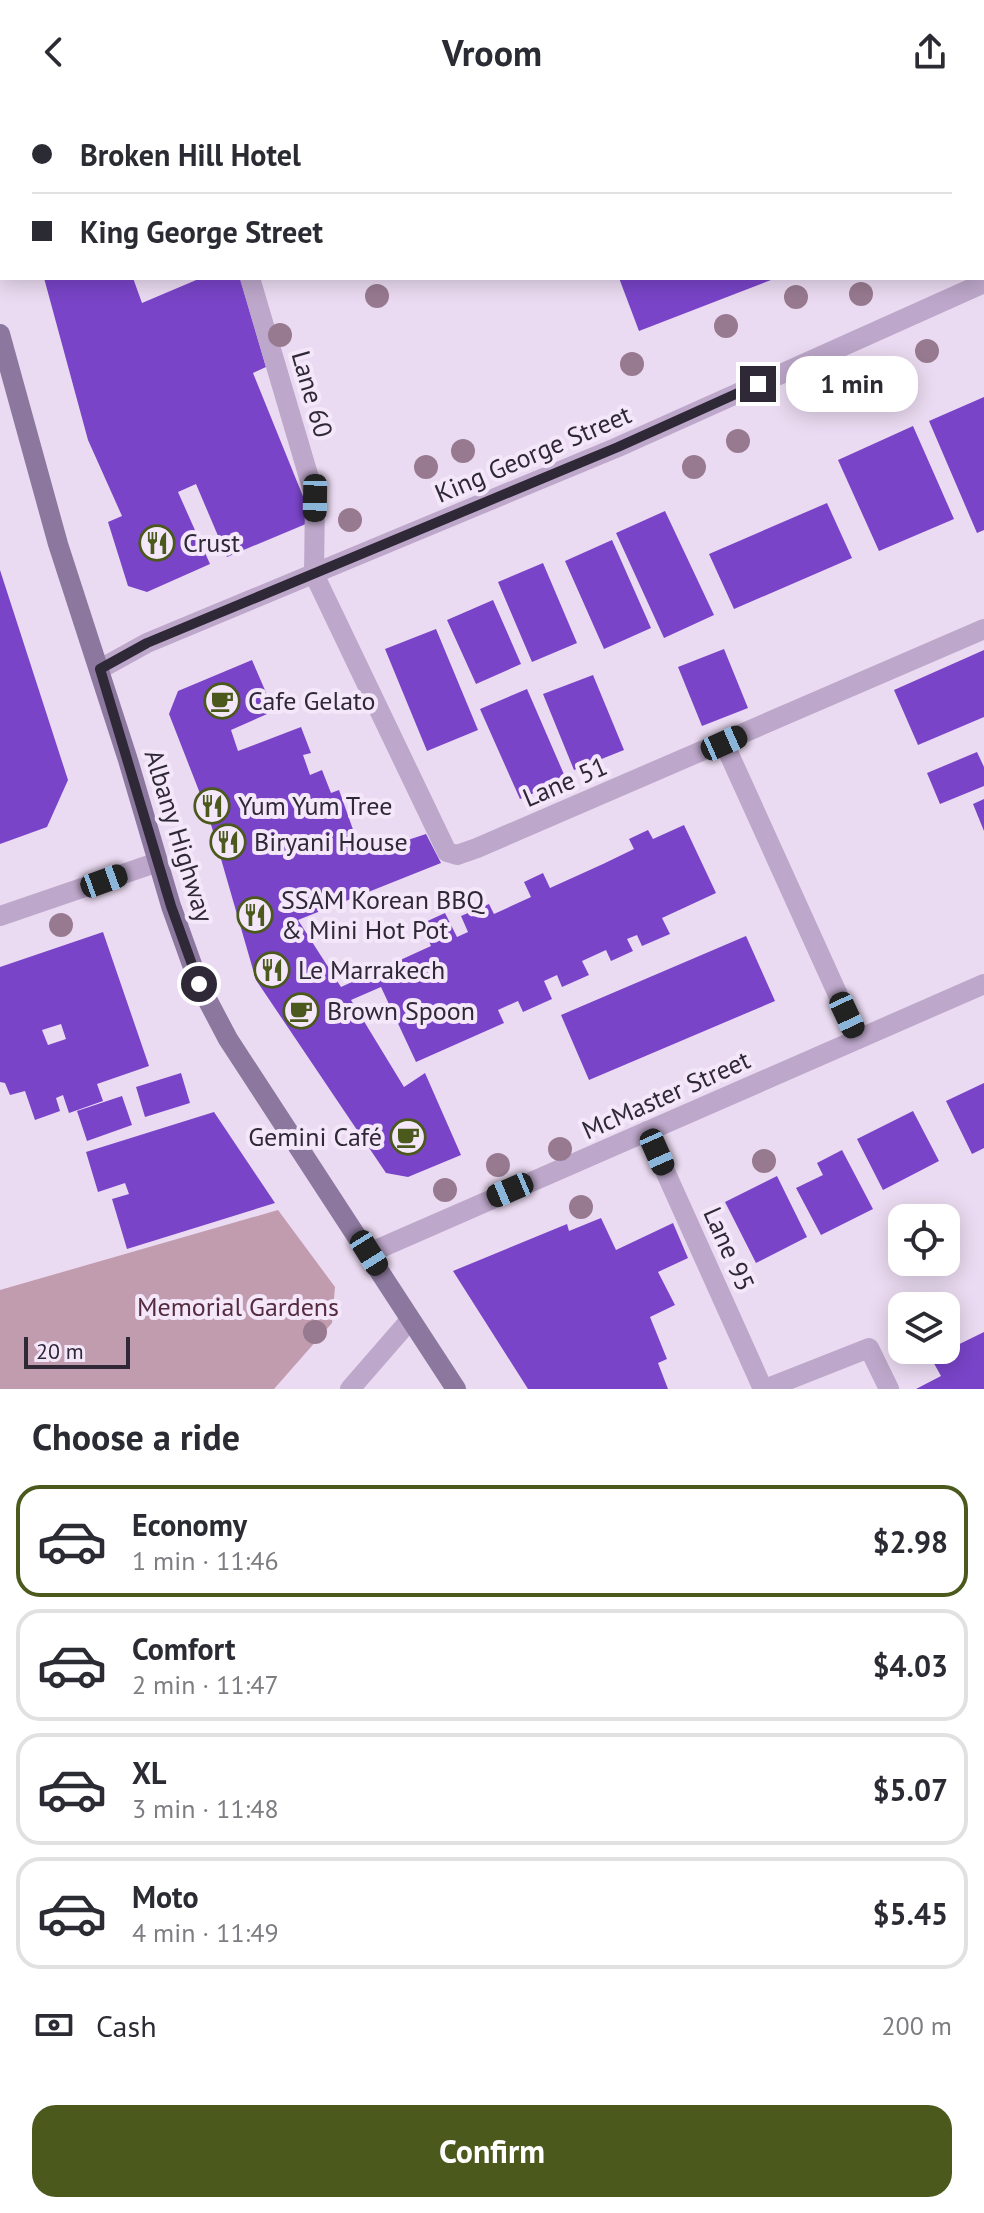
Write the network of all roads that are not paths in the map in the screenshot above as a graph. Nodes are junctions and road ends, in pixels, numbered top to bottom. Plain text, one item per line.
1 (251, 280) edge
2 (984, 283) edge
3 (0, 334) edge
4 (314, 574) junction
5 (984, 629) edge
6 (100, 669) junction
7 (724, 743) junction
8 (158, 862) junction
9 (0, 916) edge
10 (984, 984) edge
11 (858, 1039) junction
12 (647, 1131) junction
13 (369, 1253) junction
14 (410, 1320) junction
15 (350, 1389) edge
16 (456, 1389) edge
17 (764, 1389) edge
18 (889, 1389) edge

1 - 4 street, Lane 60
2 - 4 street, King George Street
3 - 6 main road, Albany Highway
4 - 6 street, King George Street
4 - 7 street, Lane 51
5 - 7 street, Lane 51
6 - 8 main road, Albany Highway
7 - 11 street
8 - 9 street
8 - 13 main road, Albany Highway
10 - 11 street, McMaster Street
11 - 12 street, McMaster Street
12 - 13 street, McMaster Street
12 - 17 street, Lane 95
13 - 14 main road, Albany Highway
14 - 15 street
14 - 16 main road, Albany Highway
17 - 18 street, Lane 95

